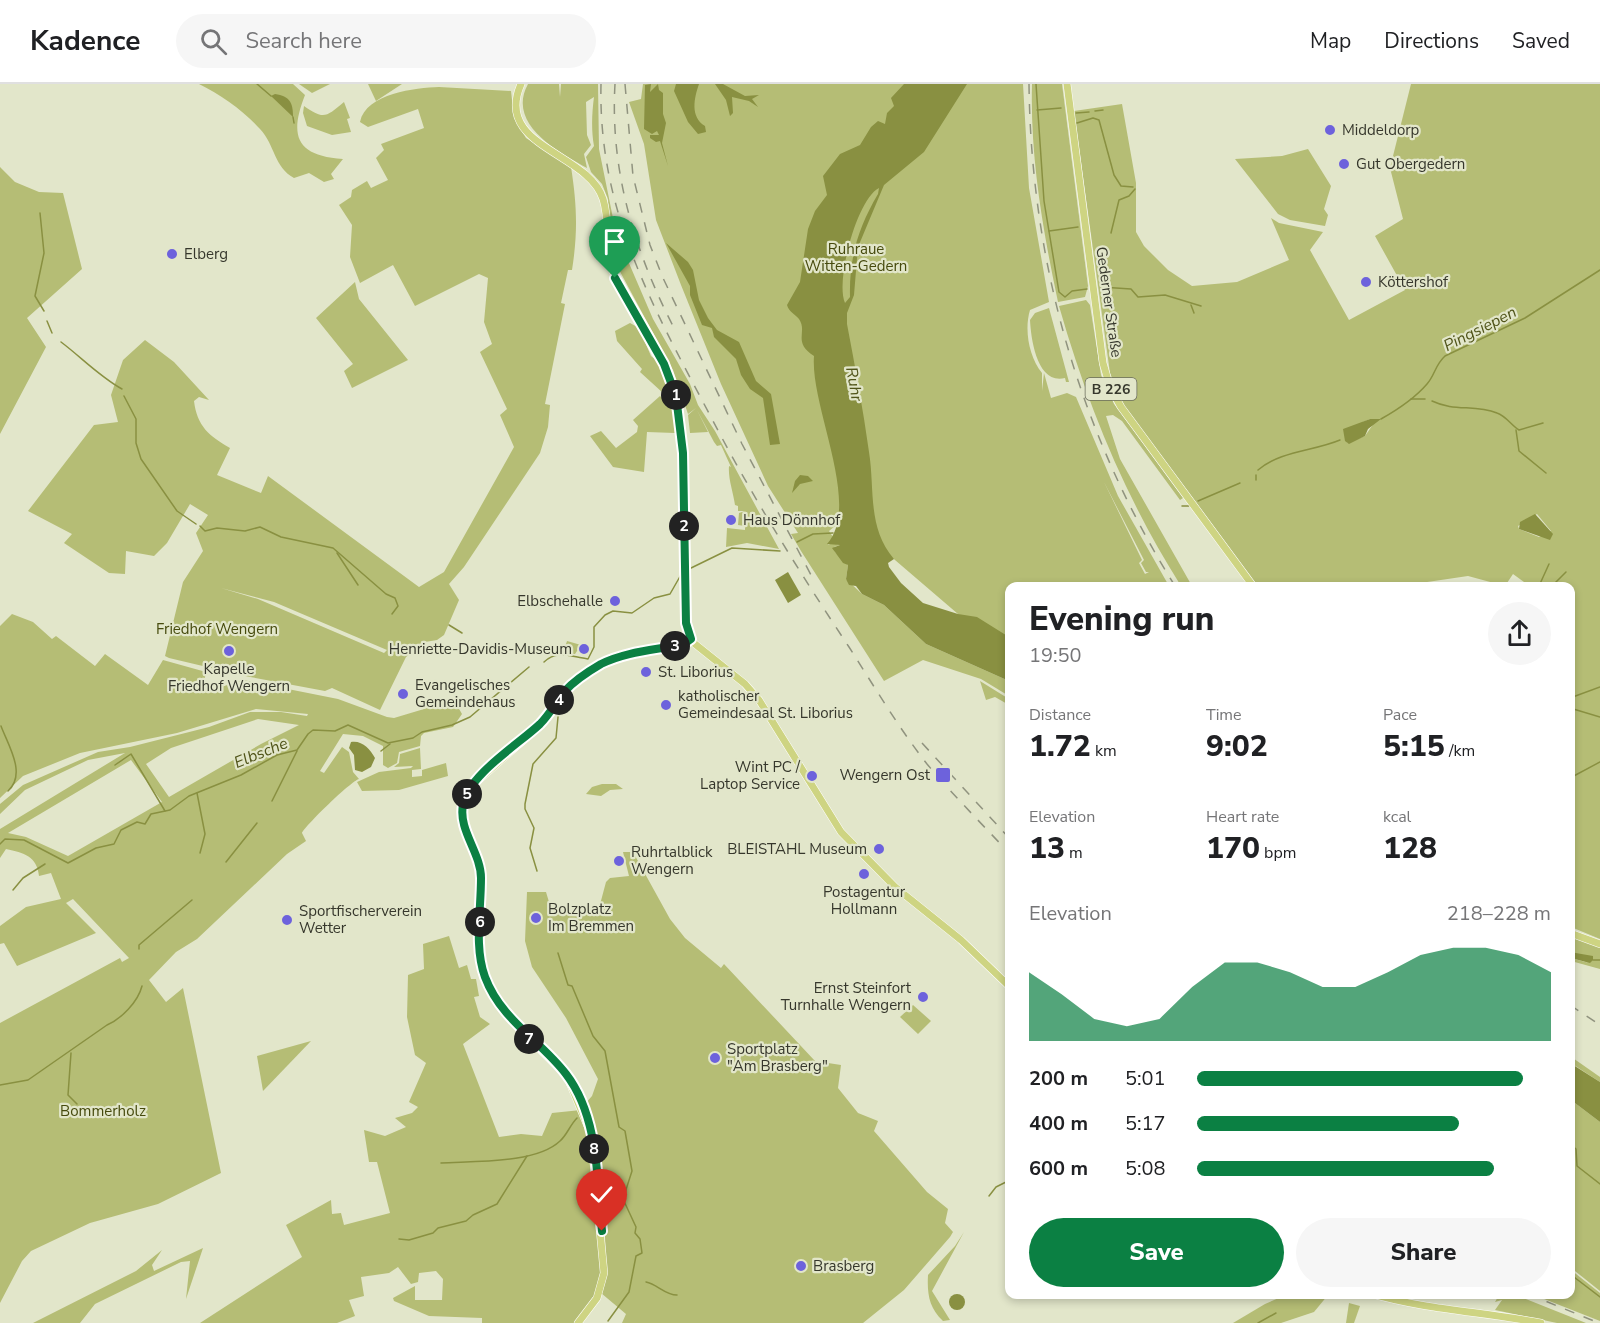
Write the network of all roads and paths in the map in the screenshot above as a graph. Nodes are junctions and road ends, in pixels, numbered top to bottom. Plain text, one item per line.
1 (521, 84) edge
2 (1067, 84) edge
3 (1250, 582) edge
4 (691, 639) junction
5 (1575, 935) edge
6 (1600, 944) edge
7 (1005, 982) edge
8 (1391, 1299) edge
9 (578, 1323) edge
10 (1541, 1323) edge

1 - 4 main road
2 - 3 main road, Gederner Straße / B 226
4 - 7 main road
4 - 9 main road
5 - 6 main road
8 - 10 main road

